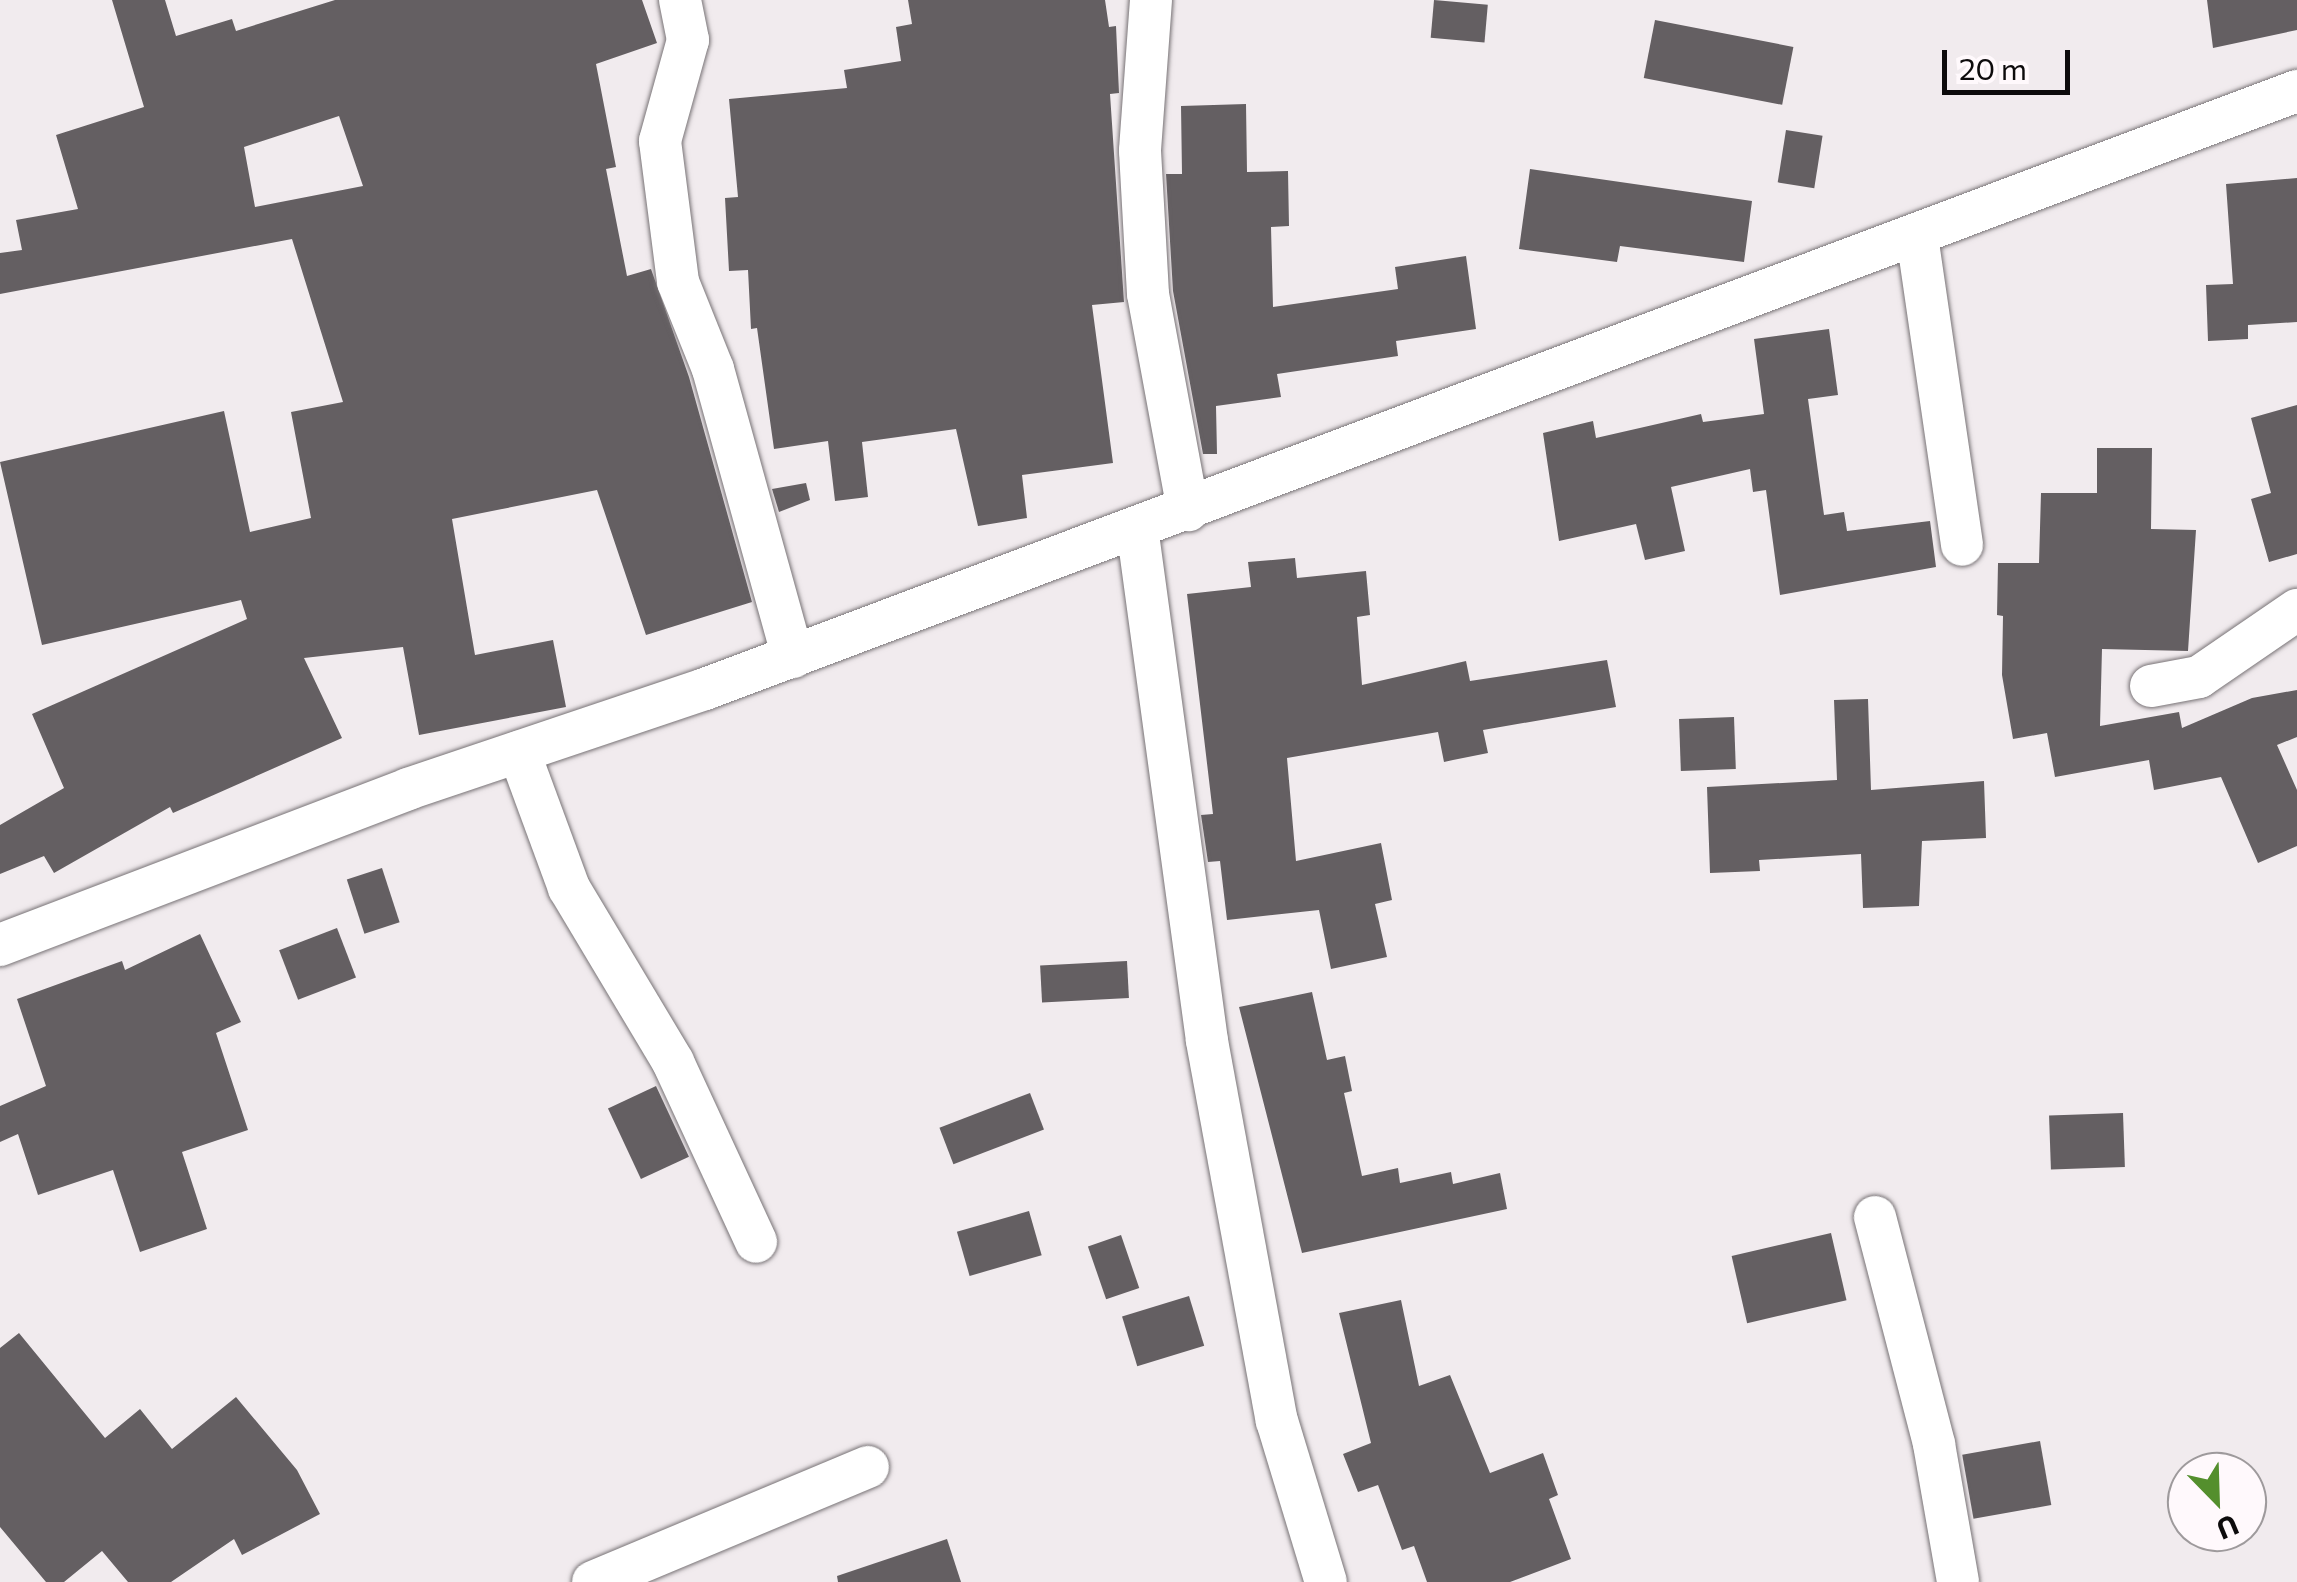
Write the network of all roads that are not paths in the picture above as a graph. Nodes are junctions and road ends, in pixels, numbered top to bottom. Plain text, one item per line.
1 (680, 0) edge
2 (1150, 0) edge
3 (2297, 91) edge
4 (1917, 236) junction
5 (1188, 510) junction
6 (1137, 528) junction
7 (1962, 545) dead end
8 (2297, 610) edge
9 (793, 656) junction
10 (2151, 686) dead end
11 (519, 752) junction
12 (0, 944) edge
13 (1874, 1218) dead end
14 (756, 1242) dead end
15 (868, 1466) dead end
16 (664, 1567) edge
17 (593, 1582) edge
18 (1326, 1582) edge
19 (1958, 1582) edge

1 - 9 street
2 - 5 street
3 - 4 street
4 - 5 street
4 - 7 street
5 - 6 street
6 - 9 street
6 - 18 street
8 - 10 street
9 - 11 street
11 - 12 street
11 - 14 street
13 - 19 street
15 - 16 street
16 - 17 street

